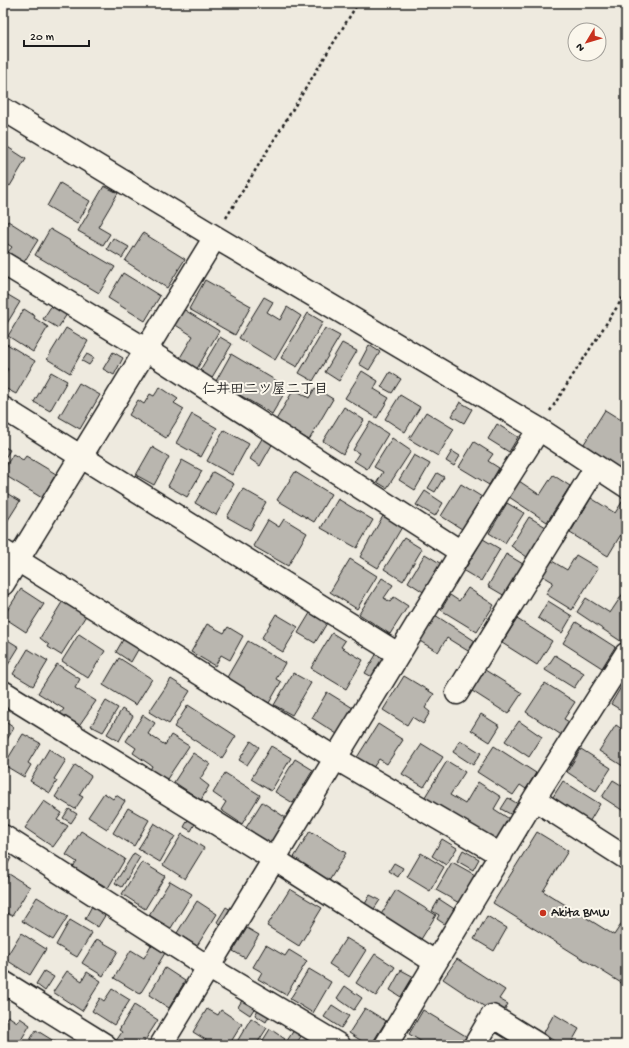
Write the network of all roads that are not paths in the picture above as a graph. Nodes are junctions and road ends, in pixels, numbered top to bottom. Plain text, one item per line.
1 (3, 109) edge
2 (215, 237) junction
3 (3, 263) edge
4 (145, 349) junction
5 (3, 408) edge
6 (539, 429) junction
7 (81, 456) junction
8 (596, 467) junction
9 (626, 486) edge
10 (461, 552) junction
11 (10, 555) edge
12 (3, 584) edge
13 (398, 654) junction
14 (626, 654) edge
15 (3, 692) edge
16 (457, 693) dead end
17 (335, 758) junction
18 (534, 799) junction
19 (3, 836) edge
20 (623, 849) edge
21 (501, 855) junction
22 (274, 859) junction
23 (435, 962) junction
24 (208, 967) junction
25 (3, 982) edge
26 (105, 1045) edge
27 (161, 1045) edge
28 (339, 1045) edge
29 (386, 1045) edge
30 (475, 1045) edge
31 (539, 1045) edge

1 - 2 street
2 - 4 street
2 - 6 street
3 - 4 street
4 - 7 street
4 - 10 street
5 - 7 street
6 - 8 street
6 - 10 street
7 - 11 street
7 - 13 street
8 - 9 street
8 - 16 street
10 - 13 street
11 - 12 street
11 - 17 street
13 - 17 street
14 - 18 street
15 - 22 street
17 - 21 street
17 - 22 street
18 - 20 street
18 - 21 street
19 - 24 street
21 - 23 street
22 - 23 street
22 - 24 street
23 - 29 street
24 - 27 street
24 - 28 street
25 - 26 street
30 - 31 street

